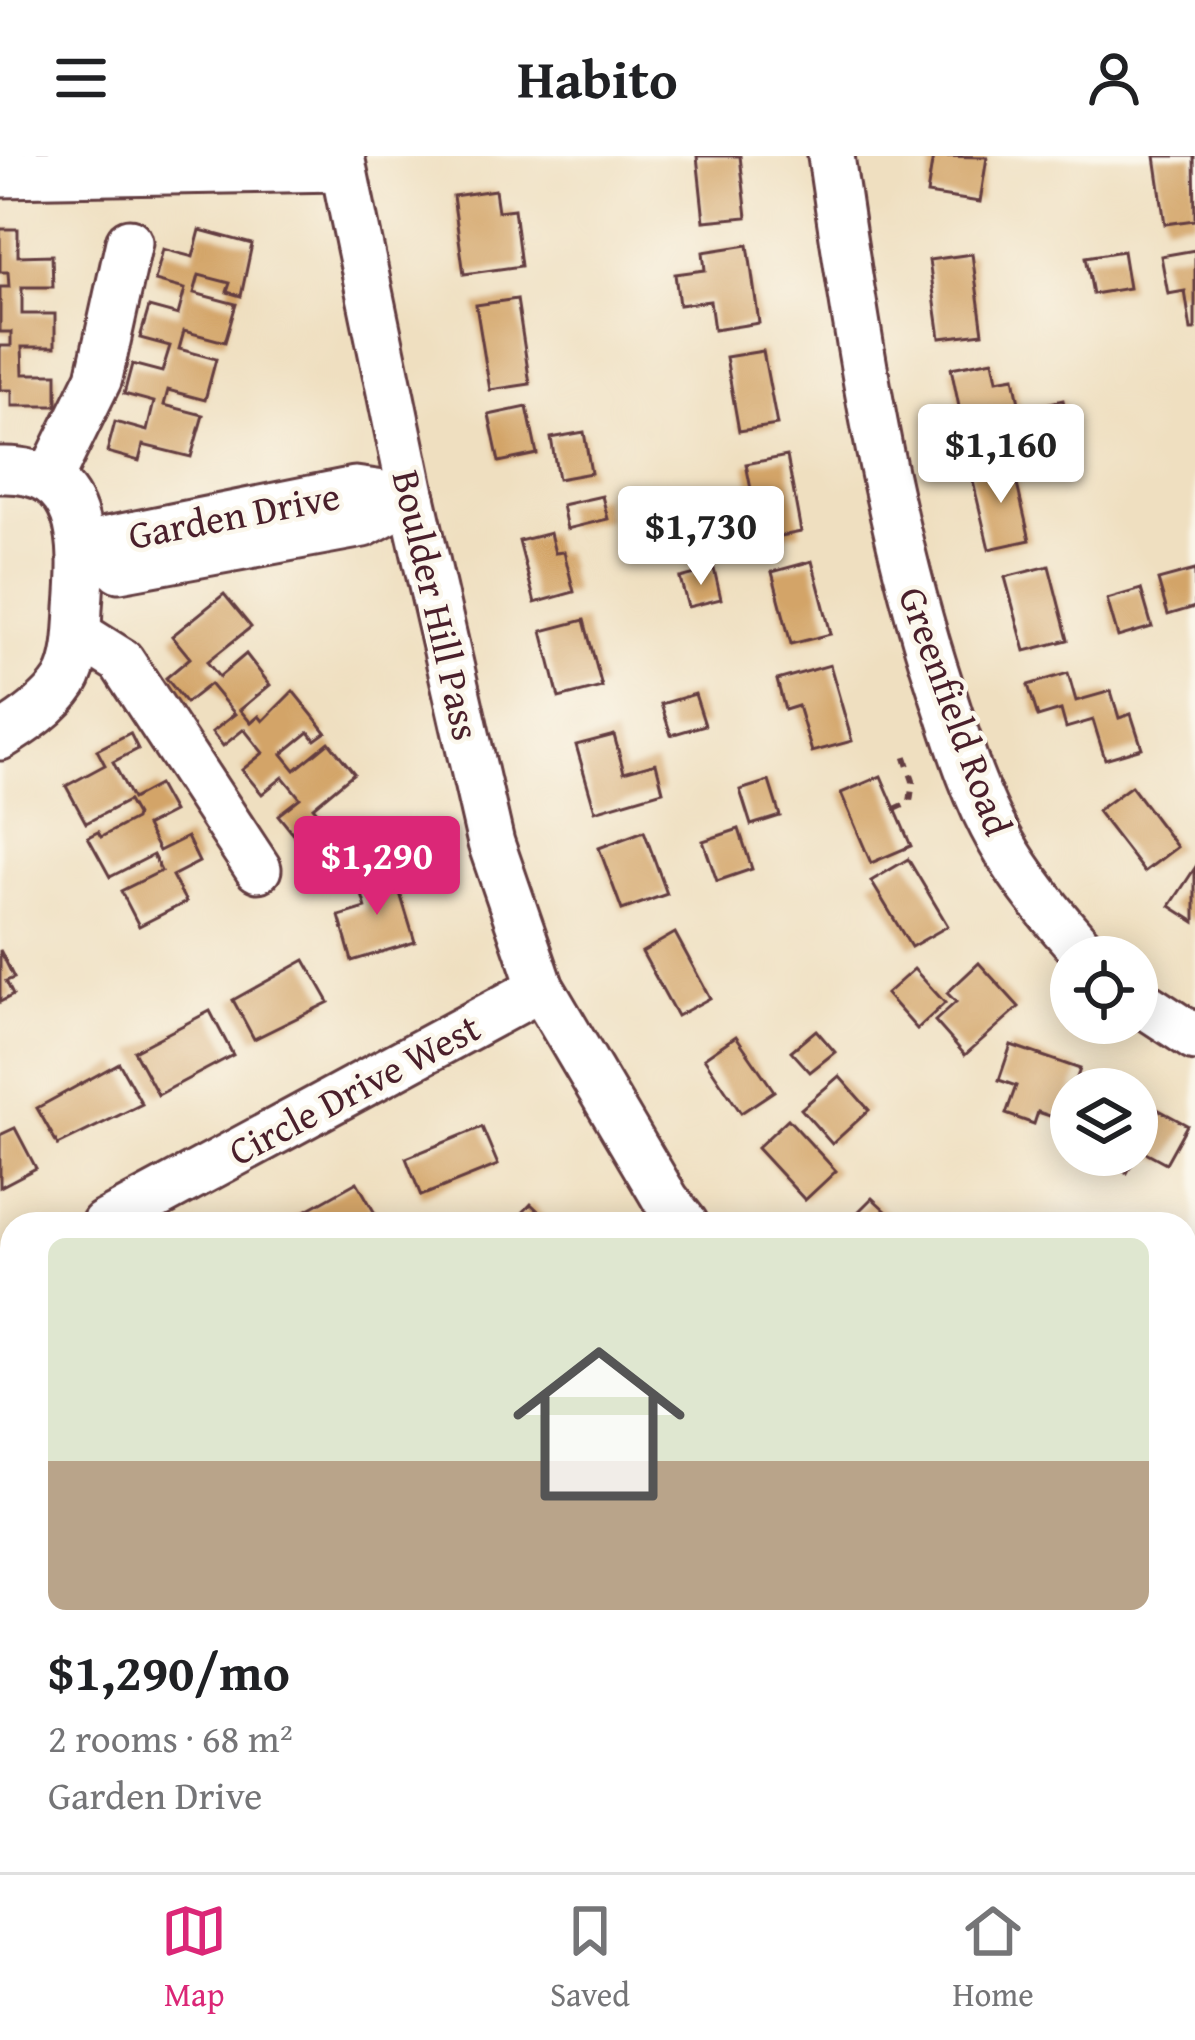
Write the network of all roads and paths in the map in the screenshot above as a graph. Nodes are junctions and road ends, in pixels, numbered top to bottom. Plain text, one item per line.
1 (831, 156) edge
2 (341, 162) edge
3 (0, 174) edge
4 (129, 242) dead end
5 (0, 470) edge
6 (49, 480) junction
7 (412, 497) junction
8 (83, 560) junction
9 (77, 634) junction
10 (0, 736) edge
11 (903, 752) dead end
12 (895, 808) dead end
13 (258, 869) dead end
14 (1071, 936) edge
15 (541, 988) junction
16 (1158, 1014) edge
17 (1195, 1039) edge
18 (126, 1212) edge
19 (676, 1212) edge

1 - 14 street, Greenfield Road
2 - 3 street
2 - 7 street, Boulder Hill Pass
4 - 6 street
5 - 6 street
6 - 8 street, Garden Drive
7 - 8 street, Garden Drive
7 - 15 street, Boulder Hill Pass
8 - 9 street, Garden Drive
9 - 10 street, Garden Drive
9 - 13 street
11 - 12 path
15 - 18 street, Circle Drive West
15 - 19 street, Boulder Hill Pass
16 - 17 street

